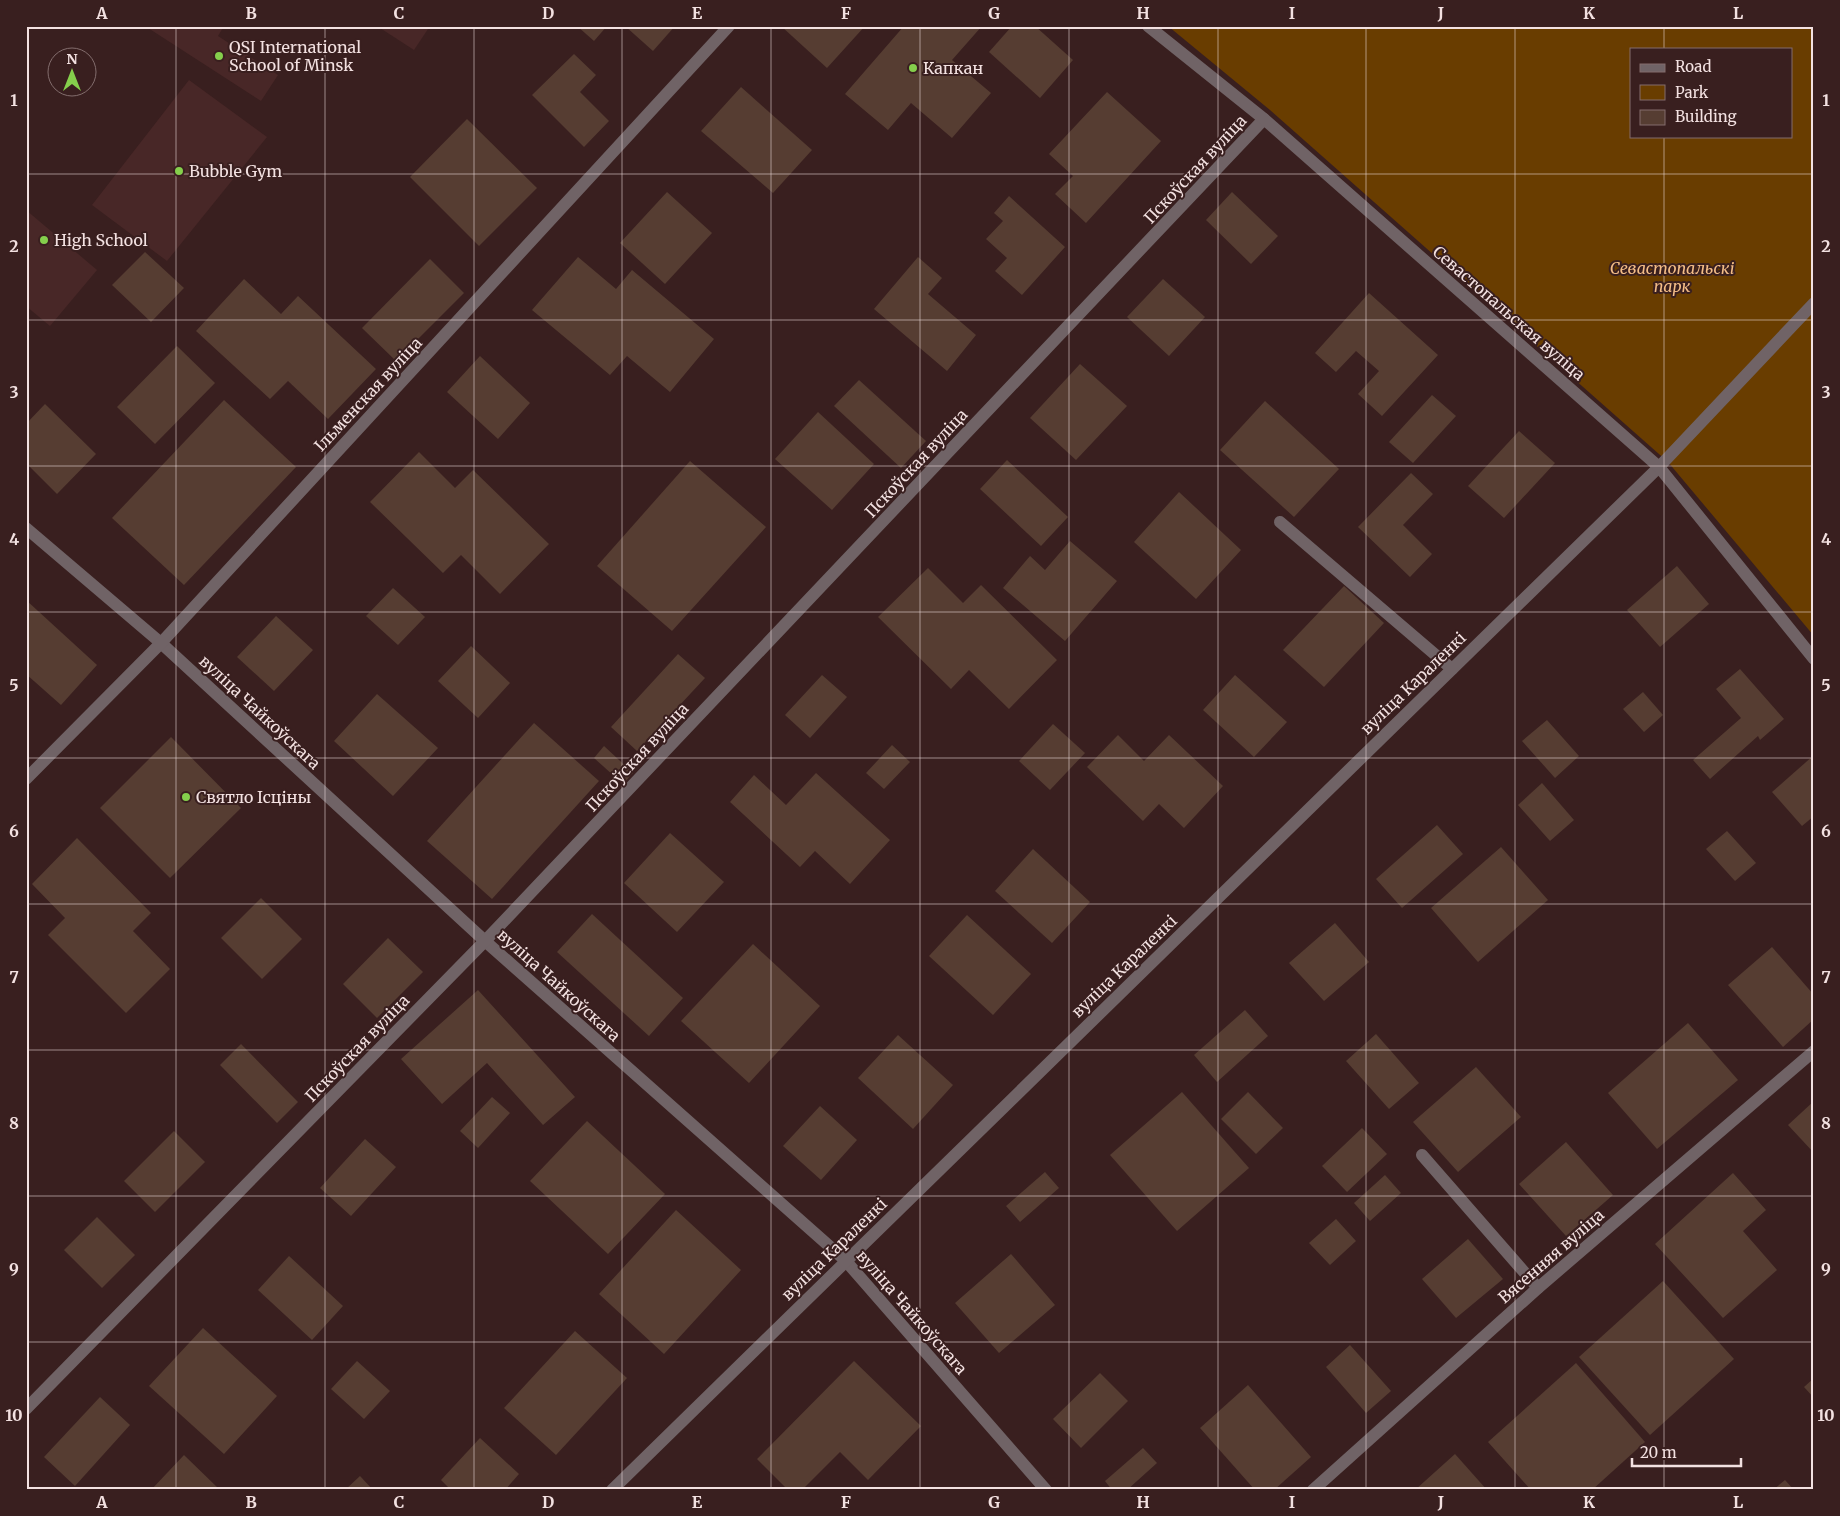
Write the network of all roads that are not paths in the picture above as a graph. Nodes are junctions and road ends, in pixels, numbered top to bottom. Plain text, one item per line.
1 (729, 26) edge
2 (1148, 26) edge
3 (1264, 119) junction
4 (1814, 303) edge
5 (1658, 466) junction
6 (1280, 522) dead end
7 (26, 528) edge
8 (161, 643) junction
9 (1814, 659) edge
10 (1452, 669) junction
11 (26, 779) edge
12 (485, 941) junction
13 (1814, 1051) edge
14 (1422, 1155) dead end
15 (845, 1260) junction
16 (1538, 1288) junction
17 (26, 1409) edge
18 (612, 1490) edge
19 (1046, 1490) edge
20 (1313, 1490) edge

1 - 8 street, Ільменская вуліца
2 - 3 street, Севастопальская вуліца
3 - 5 street, Севастопальская вуліца
3 - 12 street, Пскоўская вуліца
4 - 5 street, вуліца Караленкі
5 - 9 street, Севастопальская вуліца
5 - 10 street, вуліца Караленкі
6 - 10 street
7 - 8 street, вуліца Чайкоўскага
8 - 11 street, Ільменская вуліца
8 - 12 street, вуліца Чайкоўскага
10 - 15 street, вуліца Караленкі
12 - 15 street, вуліца Чайкоўскага
12 - 17 street, Пскоўская вуліца
13 - 16 street, Вясенняя вуліца
14 - 16 street
15 - 18 street, вуліца Караленкі
15 - 19 street, вуліца Чайкоўскага
16 - 20 street, Вясенняя вуліца

